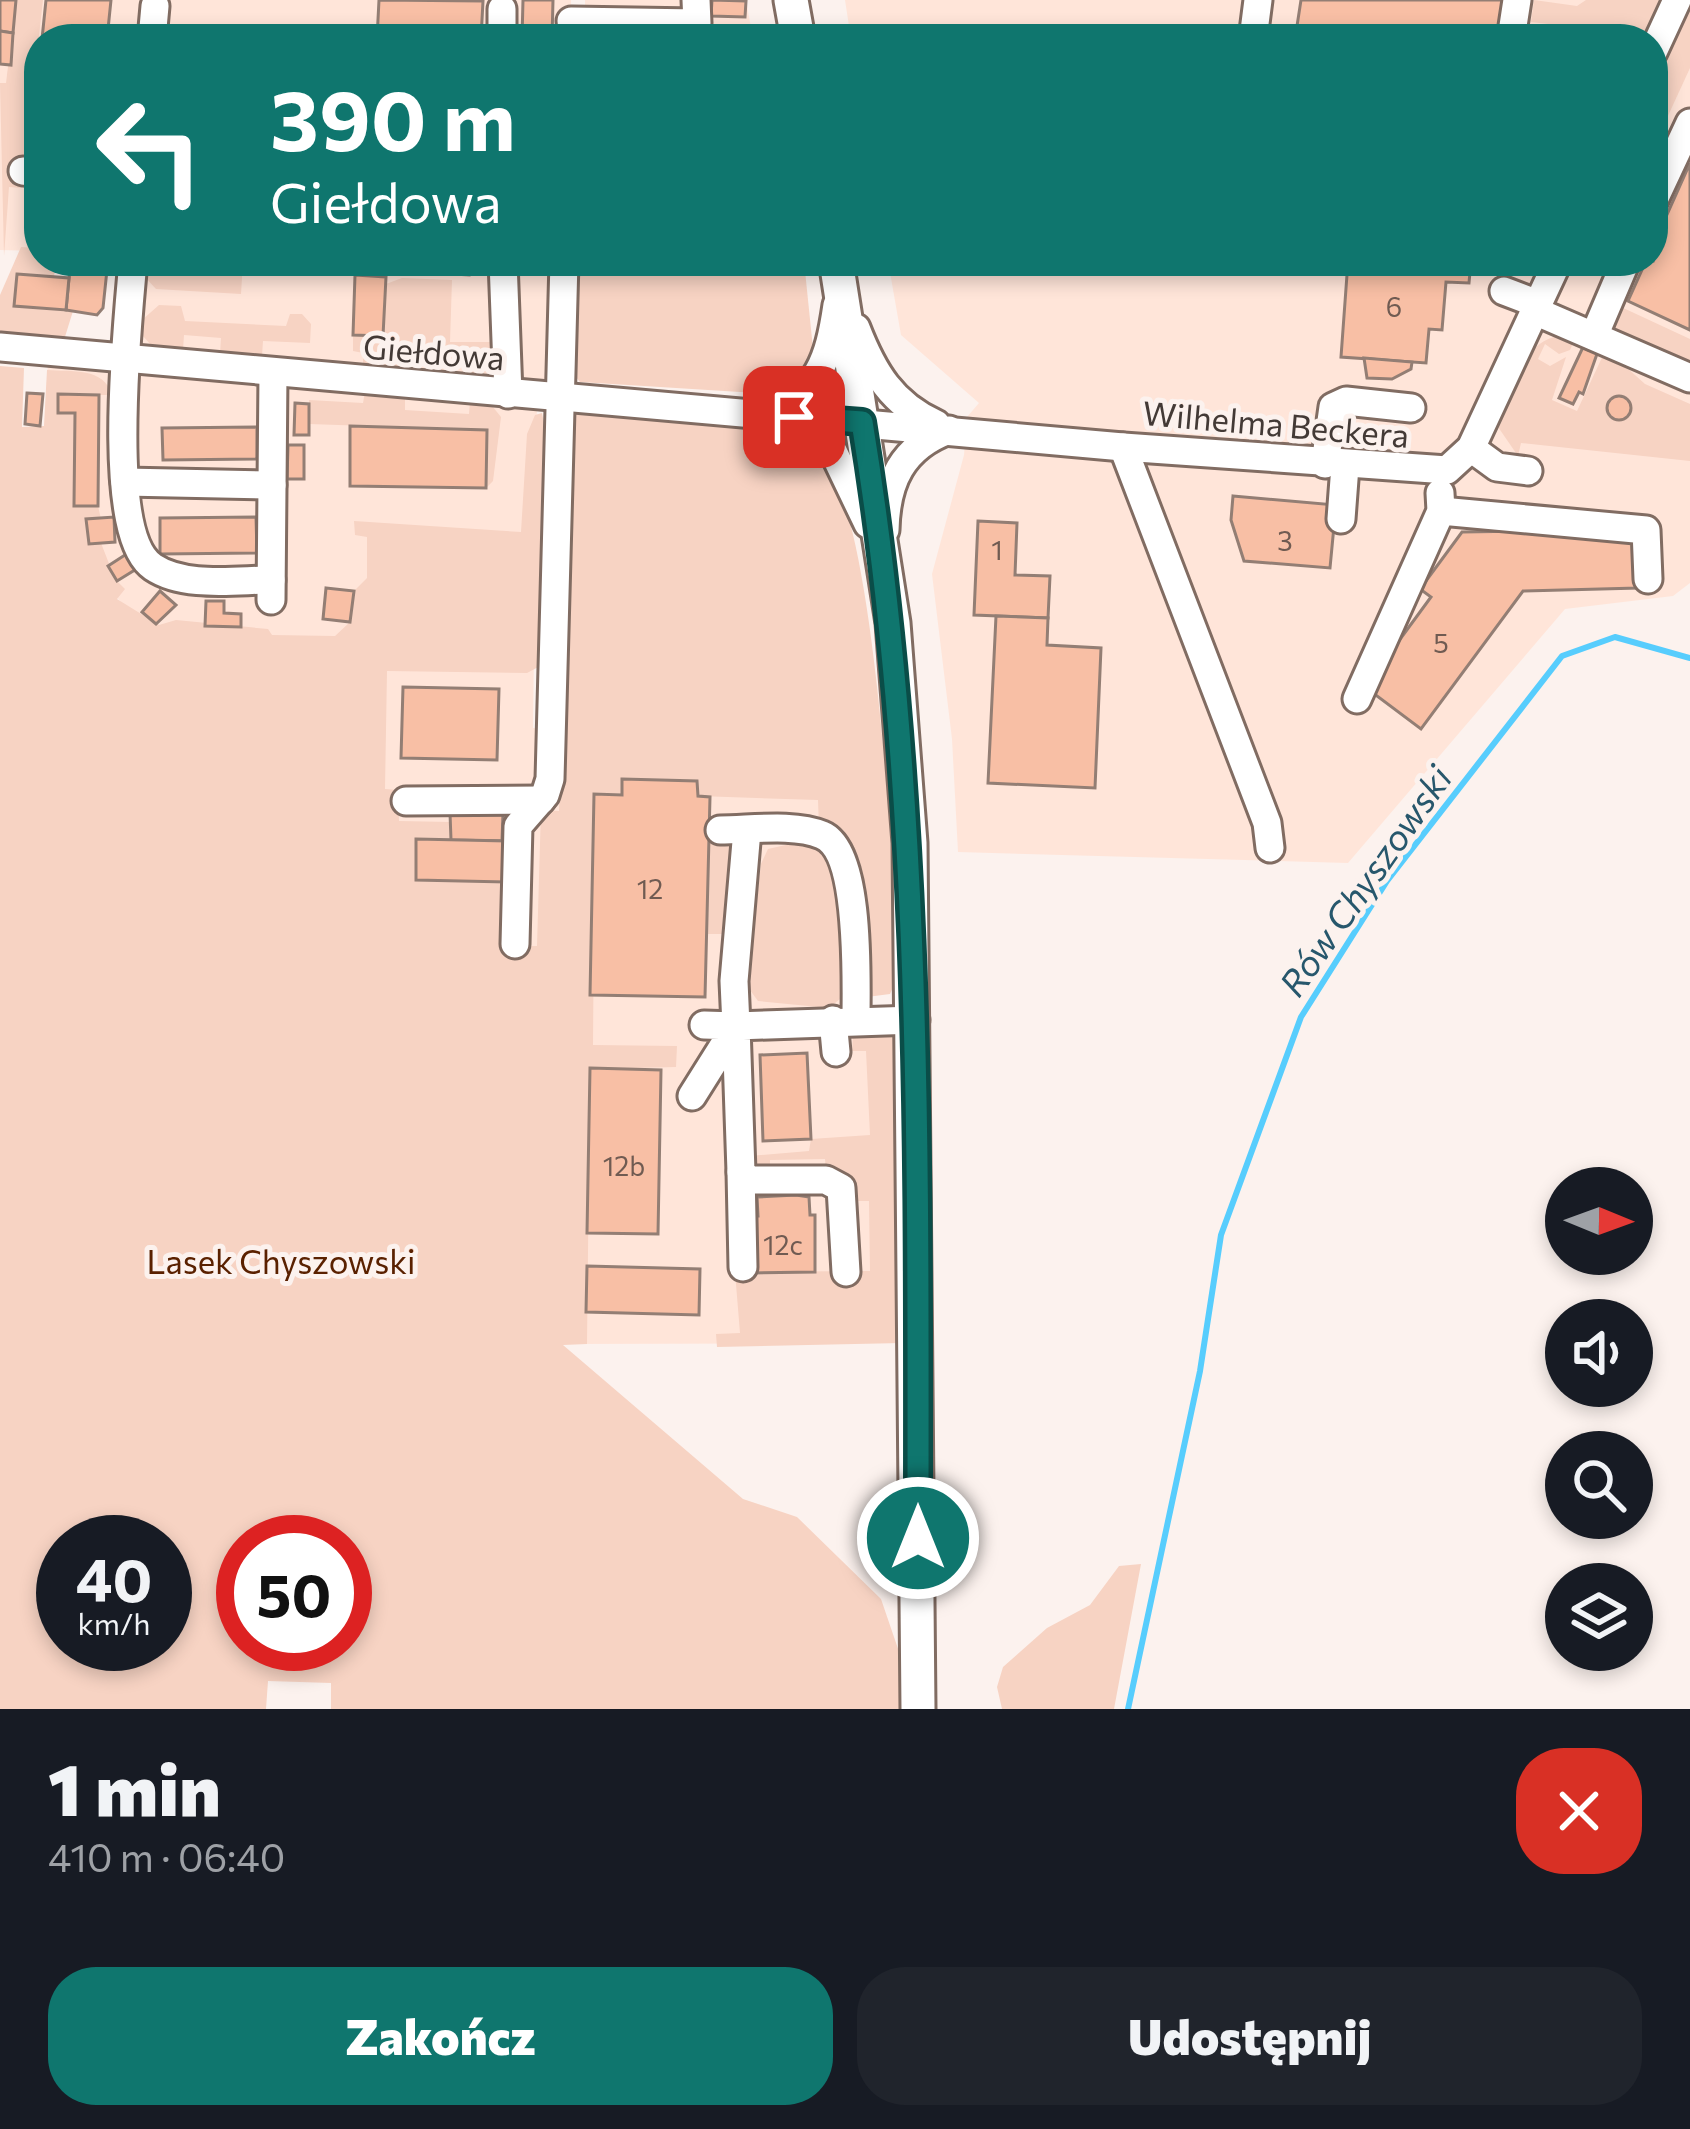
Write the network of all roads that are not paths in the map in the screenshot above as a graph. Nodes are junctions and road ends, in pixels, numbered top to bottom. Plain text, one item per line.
1 (696, 0) edge
2 (155, 6) dead end
3 (502, 9) dead end
4 (605, 11) edge
5 (571, 20) edge
6 (153, 24) edge
7 (502, 24) edge
8 (1690, 123) edge
9 (1668, 170) edge
10 (132, 276) edge
11 (504, 276) edge
12 (565, 276) edge
13 (838, 276) edge
14 (838, 276) edge
15 (839, 276) edge
16 (1551, 276) edge
17 (1620, 276) edge
18 (1504, 291) dead end
19 (1536, 308) junction
20 (1594, 336) junction
21 (0, 347) edge
22 (1629, 353) junction
23 (125, 359) junction
24 (273, 373) junction
25 (1690, 378) edge
26 (508, 394) junction
27 (1690, 396) edge
28 (561, 398) junction
29 (1411, 408) dead end
30 (760, 414) junction
31 (862, 422) junction
32 (949, 430) junction
33 (1123, 447) junction
34 (1472, 448) junction
35 (1335, 465) junction
36 (1439, 471) junction
37 (1528, 471) dead end
38 (125, 482) junction
39 (272, 485) junction
40 (1441, 511) junction
41 (1341, 518) dead end
42 (884, 559) junction
43 (1648, 579) dead end
44 (1357, 699) dead end
45 (406, 800) dead end
46 (541, 800) junction
47 (1270, 848) dead end
48 (515, 944) dead end
49 (844, 1020) junction
50 (915, 1020) junction
51 (704, 1025) dead end
52 (736, 1026) junction
53 (836, 1052) dead end
54 (692, 1096) dead end
55 (742, 1172) junction
56 (743, 1267) dead end
57 (846, 1272) dead end
58 (918, 1709) edge

1 - 4 street
2 - 6 street
3 - 7 street
4 - 5 street
8 - 9 street
10 - 23 street
11 - 26 street
12 - 28 street
13 - 30 street
14 - 31 main road
15 - 32 street
16 - 19 street
17 - 20 street
18 - 19 street
19 - 20 street
19 - 34 street
20 - 22 street
21 - 23 street, Giełdowa
22 - 25 street
22 - 27 street
23 - 24 street, Giełdowa
23 - 38 street
24 - 26 street, Giełdowa
24 - 39 street
26 - 28 street, Giełdowa
28 - 30 street, Giełdowa
28 - 46 street
29 - 35 street
30 - 31 street, Giełdowa
30 - 42 street
31 - 32 street, Wilhelma Beckera
31 - 42 main road
32 - 33 street, Wilhelma Beckera
32 - 42 street
33 - 35 street, Wilhelma Beckera
33 - 47 street
34 - 36 street, Wilhelma Beckera
34 - 37 street
35 - 36 street, Wilhelma Beckera
35 - 41 street
36 - 40 street
38 - 39 street
38 - 39 street
40 - 43 street
40 - 44 street
42 - 50 main road
45 - 46 street
46 - 48 street
49 - 50 street
49 - 52 street
49 - 52 street
49 - 53 street
50 - 58 main road
51 - 52 street
52 - 54 street
52 - 55 street
55 - 56 street
55 - 57 street

